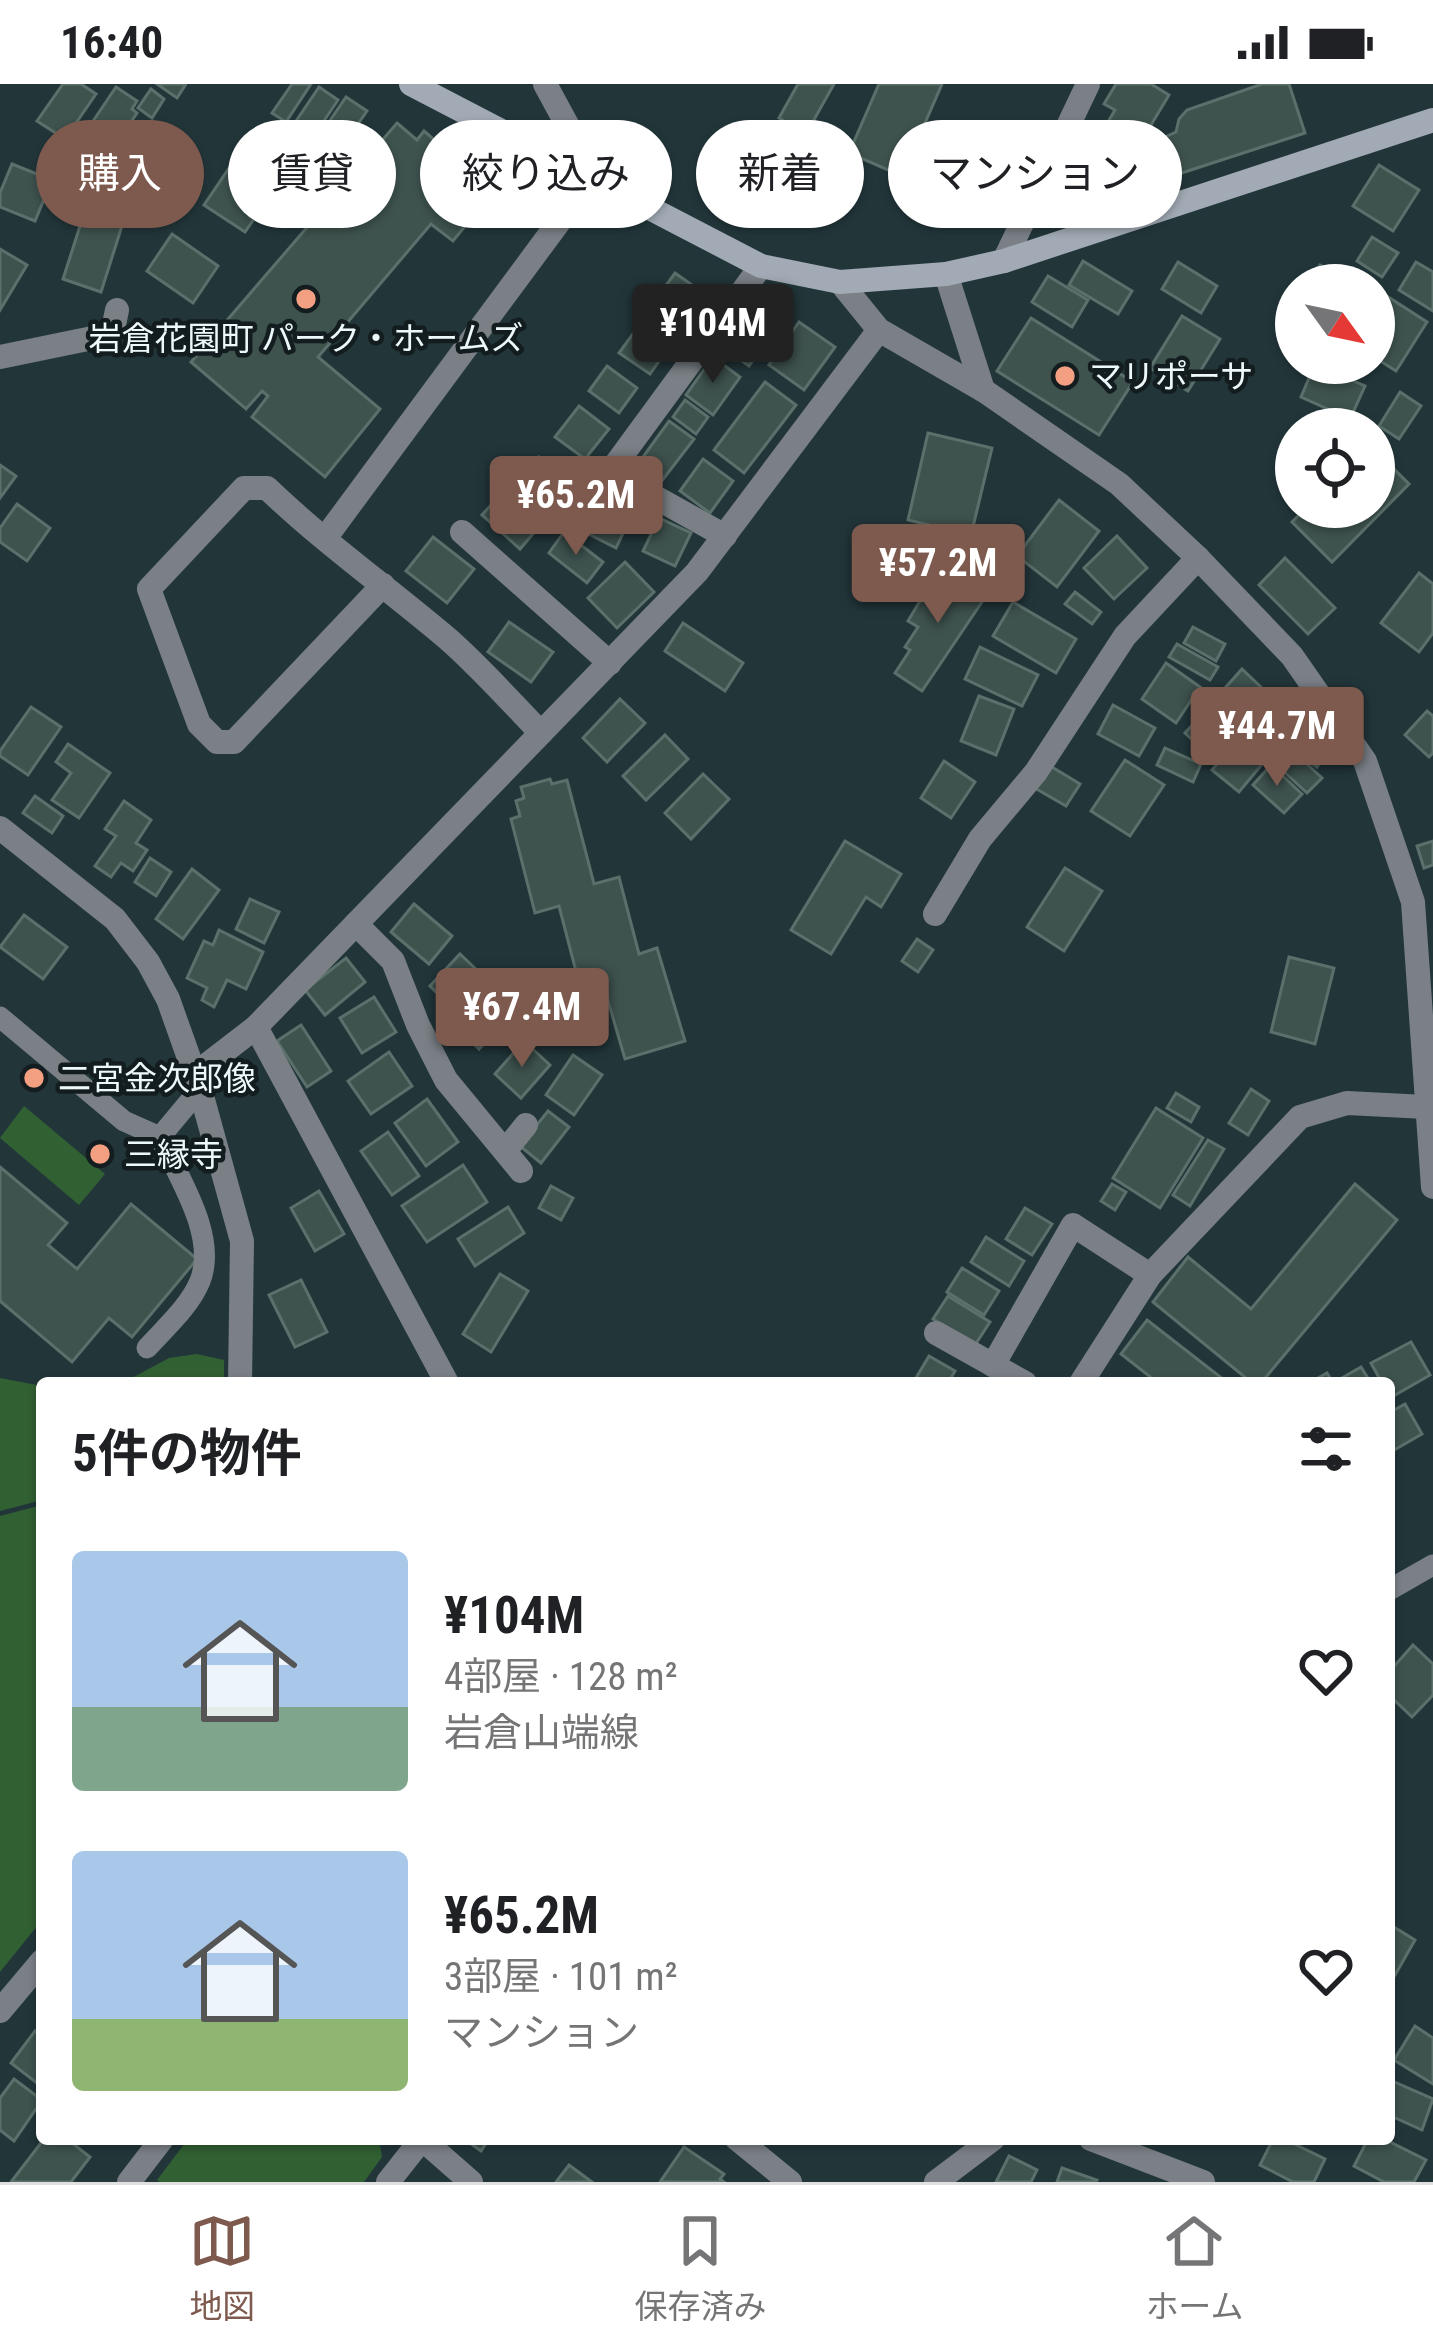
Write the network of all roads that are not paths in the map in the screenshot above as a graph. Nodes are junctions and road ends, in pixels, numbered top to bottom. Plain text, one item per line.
1 (411, 84) edge
2 (545, 84) edge
3 (1088, 84) edge
4 (478, 120) edge
5 (564, 120) edge
6 (1433, 120) edge
7 (672, 221) edge
8 (555, 228) edge
9 (1004, 261) junction
10 (761, 266) junction
11 (946, 274) junction
12 (840, 282) junction
13 (117, 310) dead end
14 (879, 330) junction
15 (0, 356) edge
16 (983, 390) junction
17 (463, 532) dead end
18 (725, 536) junction
19 (326, 537) junction
20 (1198, 558) junction
21 (383, 585) junction
22 (610, 663) junction
23 (541, 733) junction
24 (0, 828) edge
25 (935, 914) dead end
26 (356, 924) junction
27 (0, 1017) edge
28 (256, 1027) junction
29 (1428, 1069) edge
30 (197, 1082) junction
31 (1426, 1107) junction
32 (526, 1125) dead end
33 (160, 1137) junction
34 (1433, 1187) edge
35 (1150, 1275) junction
36 (936, 1333) dead end
37 (147, 1348) dead end
38 (993, 1365) junction
39 (240, 1377) edge
40 (444, 1377) edge
41 (1014, 1377) edge
42 (1085, 1377) edge
43 (1433, 1565) edge
44 (1395, 1587) edge
45 (36, 1967) edge
46 (0, 2012) edge
47 (157, 2145) edge
48 (417, 2145) edge
49 (429, 2145) edge
50 (744, 2145) edge
51 (985, 2145) edge
52 (1107, 2145) edge
53 (129, 2182) edge
54 (388, 2182) edge
55 (471, 2182) edge
56 (790, 2182) edge
57 (936, 2182) edge
58 (1203, 2182) edge

1 - 4 main road
2 - 5 street
3 - 9 street
6 - 9 main road
7 - 10 main road
8 - 19 street
9 - 11 main road
10 - 12 main road
10 - 18 street
11 - 12 main road
11 - 16 street
12 - 14 street
13 - 15 street
14 - 16 street
14 - 18 street
16 - 20 street
17 - 22 street
18 - 22 street
19 - 21 street
19 - 21 street
20 - 25 street
20 - 29 street
21 - 23 street
22 - 23 street
23 - 26 street
24 - 30 street
26 - 28 street
26 - 32 street
27 - 33 lane
28 - 30 street
28 - 40 street
29 - 31 street
30 - 33 lane
30 - 39 street
31 - 34 street
31 - 35 street
33 - 37 lane
35 - 38 street
35 - 42 street
36 - 38 street
38 - 41 street
43 - 44 lane
45 - 46 street
47 - 53 street
48 - 54 street
49 - 55 street
50 - 56 street
51 - 57 street
52 - 58 street

